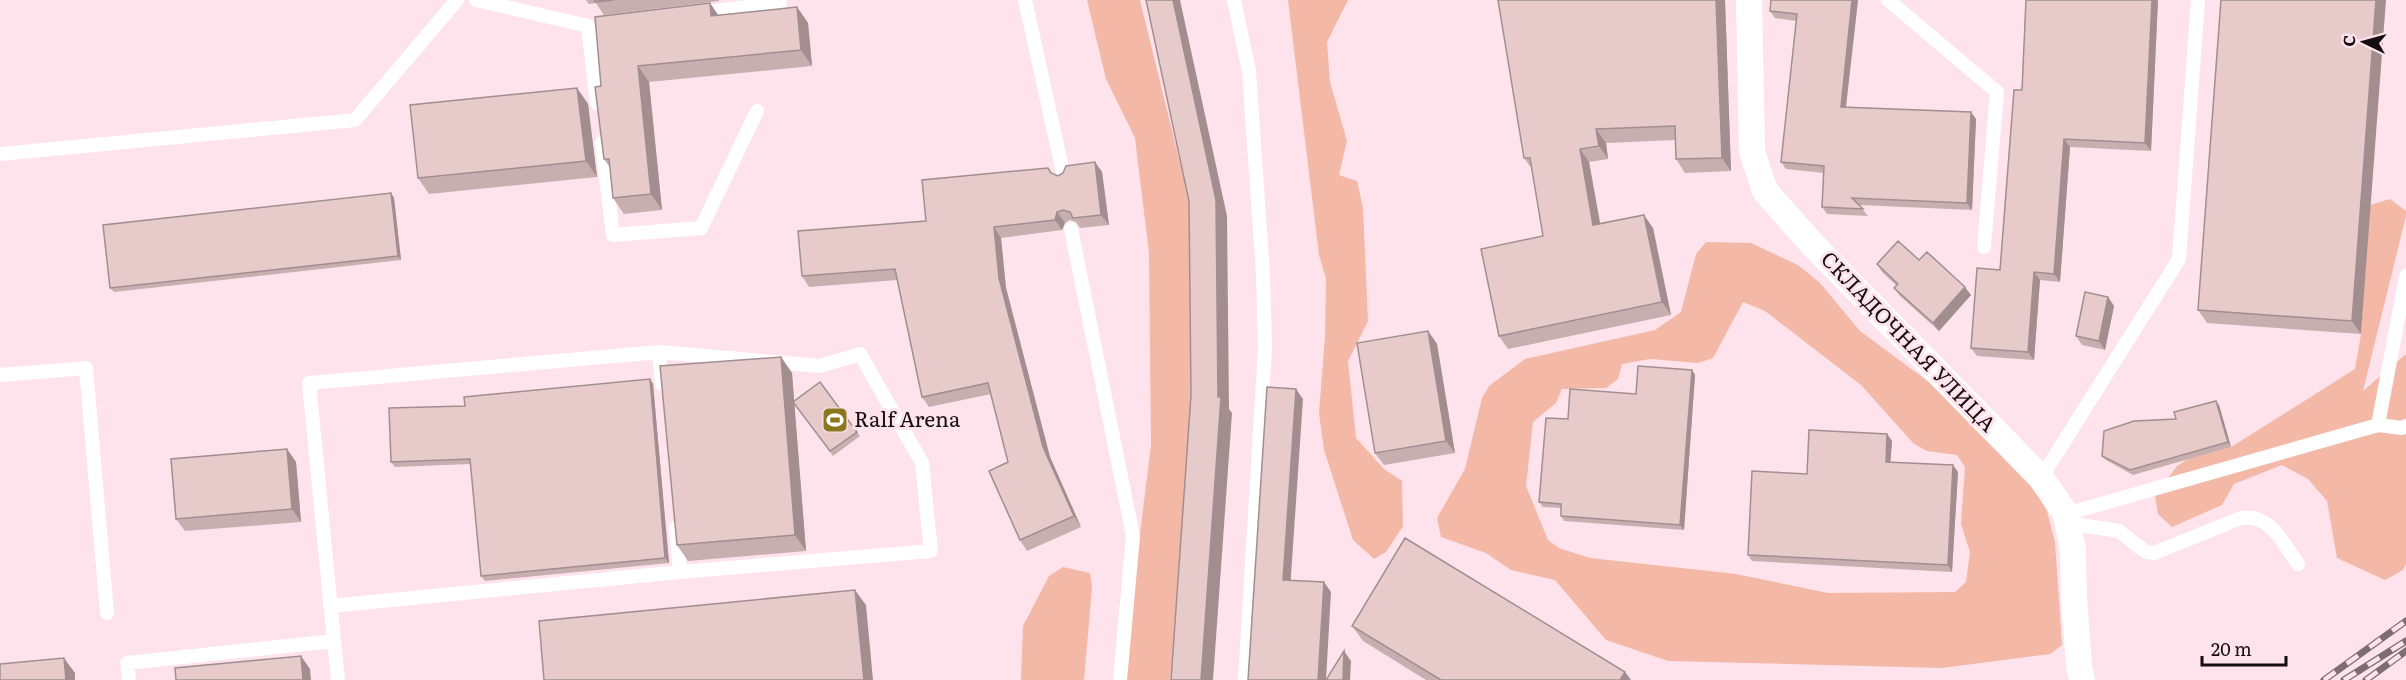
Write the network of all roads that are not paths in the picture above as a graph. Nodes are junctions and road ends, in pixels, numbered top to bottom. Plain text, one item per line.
1 (457, 0) edge
2 (476, 0) edge
3 (1024, 0) edge
4 (1234, 0) edge
5 (1749, 0) edge
6 (1888, 0) edge
7 (2198, 0) edge
8 (780, 3) dead end
9 (679, 15) edge
10 (757, 111) dead end
11 (0, 154) edge
12 (1064, 177) edge
13 (1071, 230) edge
14 (1984, 247) dead end
15 (2406, 276) edge
16 (659, 352) junction
17 (0, 375) edge
18 (664, 399) edge
19 (2378, 425) junction
20 (2406, 426) edge
21 (2041, 478) junction
22 (675, 514) edge
23 (2067, 519) junction
24 (2298, 564) dead end
25 (680, 572) junction
26 (330, 606) junction
27 (107, 613) dead end
28 (333, 641) junction
29 (129, 680) edge
30 (338, 680) edge
31 (1119, 680) edge
32 (1245, 680) edge
33 (2082, 680) edge

1 - 11 lane
2 - 10 lane
3 - 12 lane
4 - 32 lane
5 - 21 street, СКЛАДОЧНАЯ УЛИЦА
6 - 14 lane
7 - 21 lane
8 - 9 lane
13 - 31 lane
15 - 19 lane
16 - 18 lane
16 - 25 lane
16 - 26 lane
17 - 27 lane
19 - 20 lane
19 - 23 lane
21 - 23 street, СКЛАДОЧНАЯ УЛИЦА
22 - 25 lane
23 - 24 lane
23 - 33 street, СКЛАДОЧНАЯ УЛИЦА
25 - 26 lane
26 - 28 lane
28 - 29 lane
28 - 30 lane

